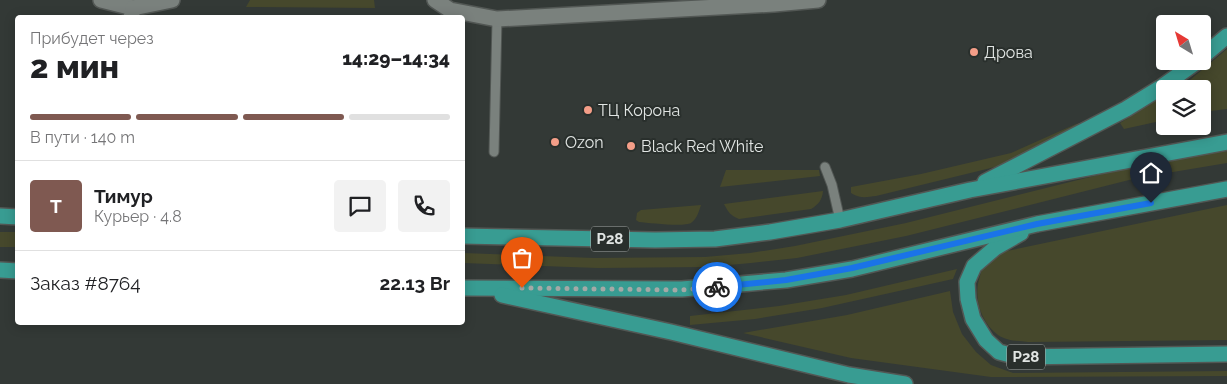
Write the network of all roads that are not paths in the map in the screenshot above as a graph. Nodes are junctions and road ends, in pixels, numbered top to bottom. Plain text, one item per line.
1 (100, 0) edge
2 (172, 0) edge
3 (435, 0) edge
4 (818, 0) edge
5 (774, 2) edge
6 (132, 13) edge
7 (497, 19) junction
8 (1227, 36) edge
9 (1211, 49) edge
10 (1185, 70) edge
11 (1227, 142) edge
12 (494, 152) dead end
13 (825, 167) dead end
14 (1227, 189) edge
15 (970, 190) junction
16 (0, 216) edge
17 (15, 217) edge
18 (840, 220) junction
19 (1037, 224) junction
20 (465, 236) edge
21 (0, 270) edge
22 (15, 271) edge
23 (466, 288) edge
24 (1227, 354) edge
25 (905, 384) edge

1 - 6 street
2 - 6 street
3 - 7 street
4 - 5 street
5 - 7 street
7 - 12 lane
8 - 9 highway
10 - 15 highway, Р28
11 - 15 highway, Р28
13 - 18 lane
14 - 19 highway, Р28
15 - 18 highway, Р28
16 - 17 highway
18 - 20 highway, Р28
19 - 23 highway, Р28
19 - 24 highway, Р28
21 - 22 highway
23 - 25 highway, Р28

